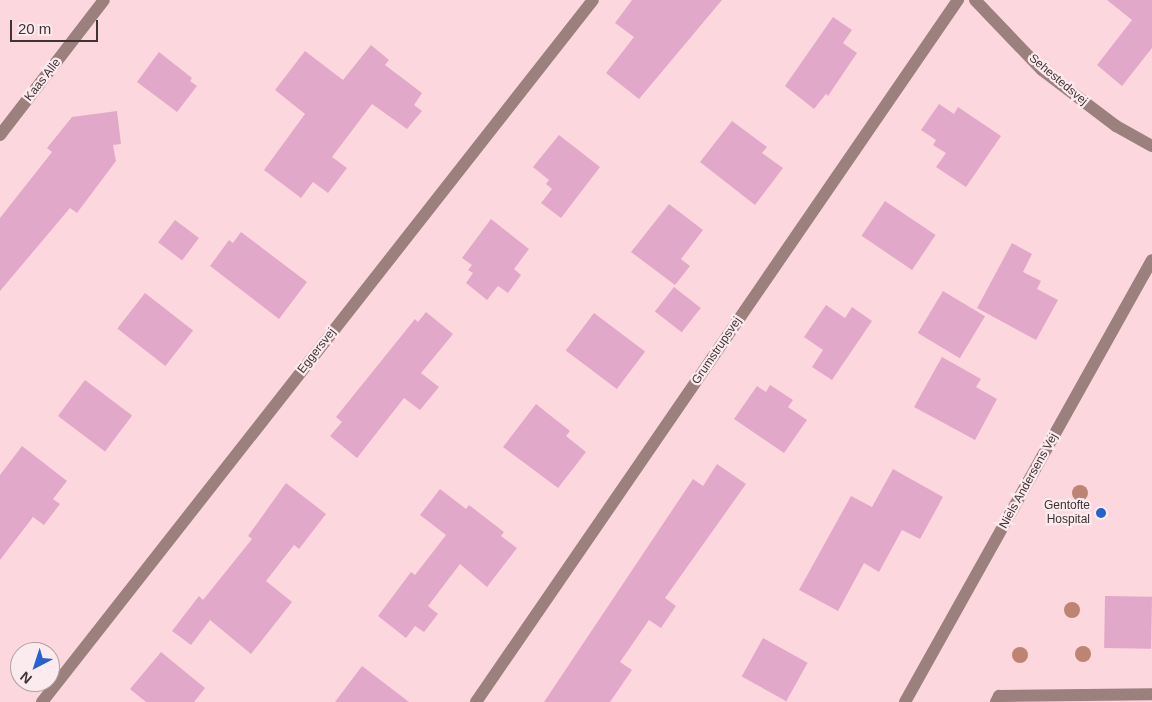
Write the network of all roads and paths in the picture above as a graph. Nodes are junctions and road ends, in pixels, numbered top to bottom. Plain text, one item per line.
1 (104, 0) edge
2 (593, 0) edge
3 (958, 0) edge
4 (975, 0) edge
5 (0, 135) edge
6 (1152, 146) edge
7 (1152, 260) edge
8 (1152, 694) edge
9 (42, 702) edge
10 (476, 702) edge
11 (905, 702) edge
12 (996, 702) edge

1 - 5 street, Kaas Alle
2 - 9 street, Eggersvej
3 - 10 street, Grumstrupsvej
4 - 6 street, Sehestedsvej
7 - 11 street, Niels Andersens Vej
8 - 12 street

